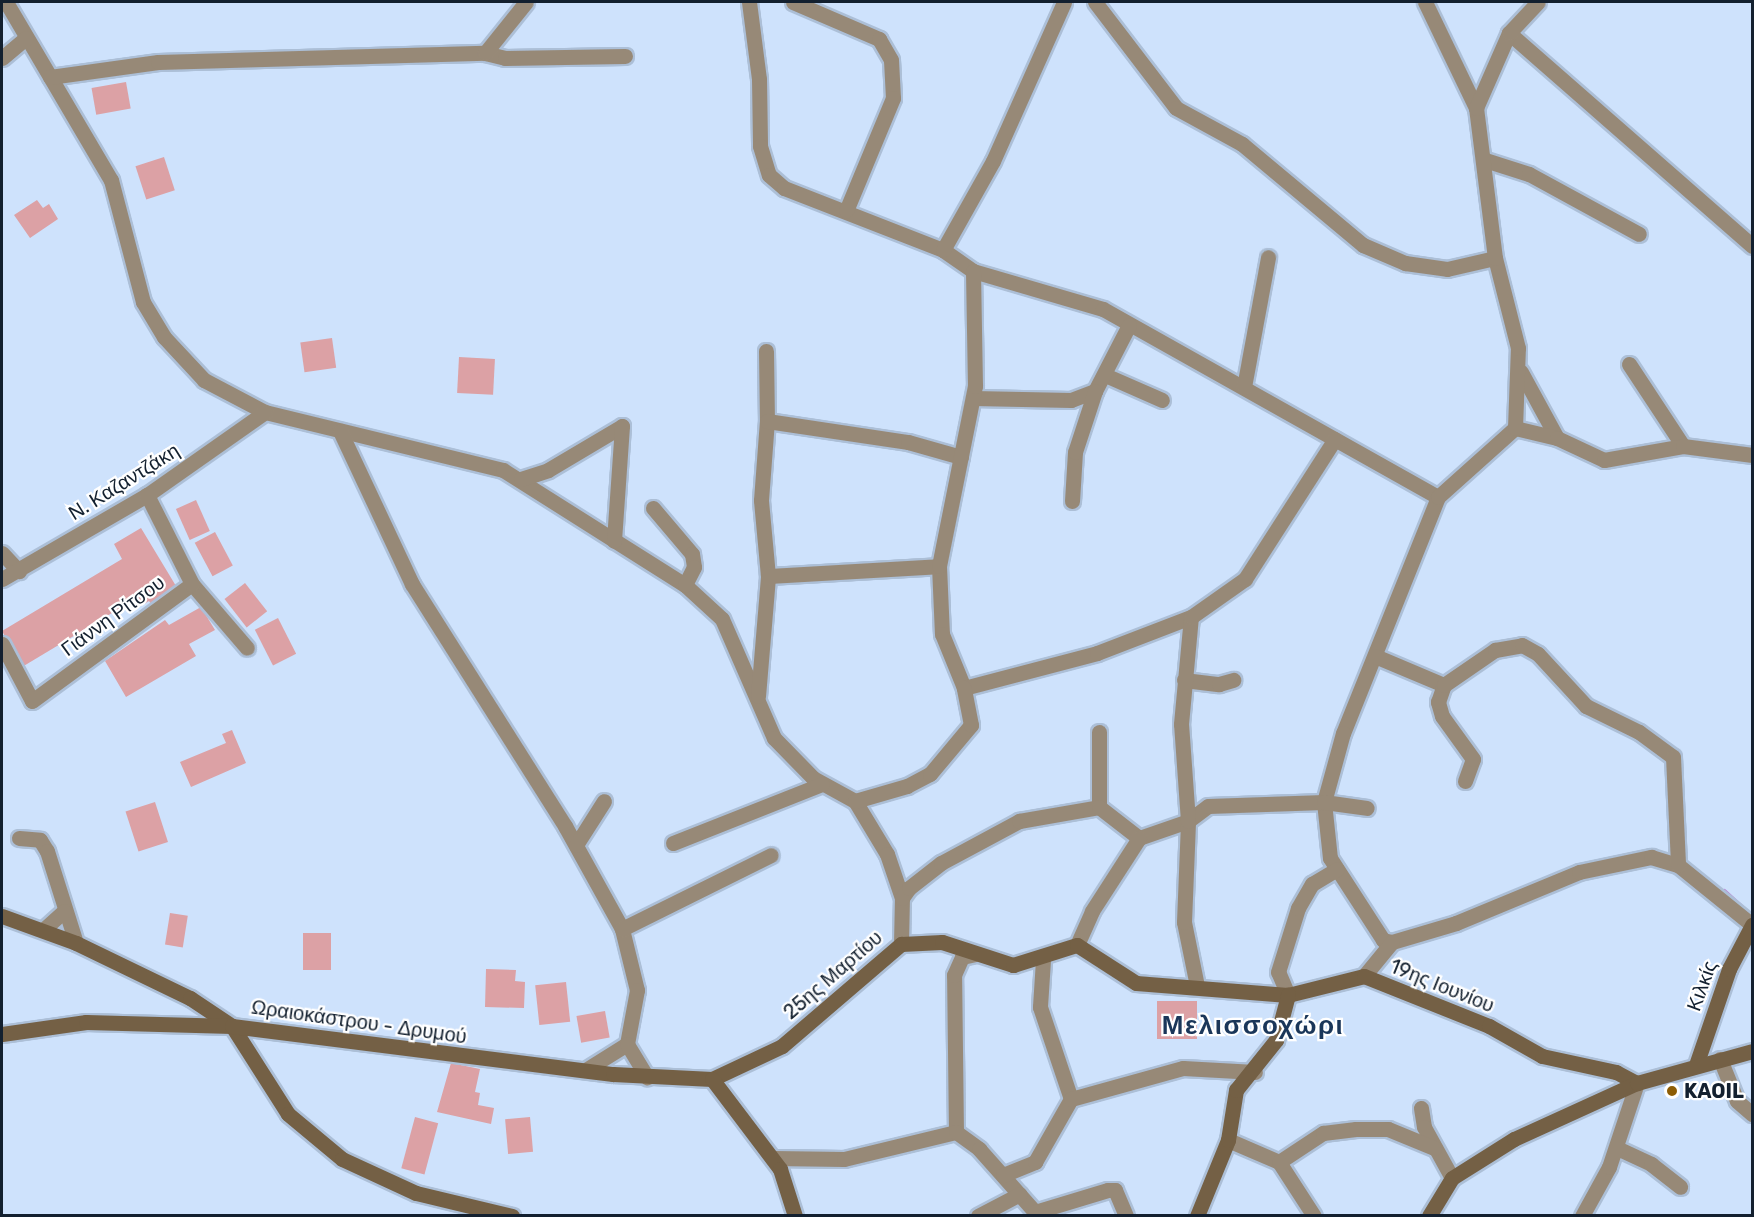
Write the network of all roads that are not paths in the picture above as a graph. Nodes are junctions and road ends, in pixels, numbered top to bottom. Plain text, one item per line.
1 (6, 2) edge
2 (526, 2) edge
3 (749, 2) edge
4 (793, 2) edge
5 (1064, 2) edge
6 (1095, 2) edge
7 (1425, 2) edge
8 (1538, 2) edge
9 (1509, 33) junction
10 (26, 38) junction
11 (485, 53) junction
12 (625, 56) dead end
13 (2, 58) edge
14 (50, 77) junction
15 (1476, 108) junction
16 (1485, 160) junction
17 (846, 210) junction
18 (1639, 234) dead end
19 (1752, 246) edge
20 (943, 250) junction
21 (1268, 257) dead end
22 (1495, 258) junction
23 (973, 272) junction
24 (1129, 325) junction
25 (765, 351) dead end
26 (1629, 364) dead end
27 (1520, 369) junction
28 (1105, 375) junction
29 (1244, 387) junction
30 (1095, 391) junction
31 (973, 398) junction
32 (1162, 400) dead end
33 (265, 412) junction
34 (767, 421) junction
35 (1515, 428) junction
36 (340, 431) junction
37 (1557, 438) junction
38 (1335, 439) junction
39 (1683, 446) junction
40 (1752, 455) edge
41 (961, 457) junction
42 (521, 479) junction
43 (147, 495) junction
44 (1438, 497) junction
45 (1072, 501) dead end
46 (653, 507) dead end
47 (614, 542) junction
48 (2, 553) edge
49 (939, 566) junction
50 (19, 571) junction
51 (768, 576) junction
52 (2, 579) edge
53 (192, 584) junction
54 (685, 585) junction
55 (1191, 617) junction
56 (2, 644) edge
57 (247, 648) dead end
58 (1375, 656) junction
59 (1184, 680) junction
60 (1233, 680) dead end
61 (1444, 685) junction
62 (964, 688) junction
63 (758, 696) junction
64 (1099, 732) dead end
65 (1465, 781) dead end
66 (822, 784) junction
67 (604, 801) dead end
68 (855, 801) junction
69 (1324, 802) junction
70 (1099, 807) junction
71 (1367, 808) dead end
72 (1188, 821) junction
73 (19, 838) dead end
74 (1139, 838) junction
75 (673, 843) dead end
76 (576, 845) junction
77 (771, 855) dead end
78 (1678, 865) junction
79 (1337, 869) junction
80 (902, 898) junction
81 (64, 911) junction
82 (2, 916) edge
83 (1752, 925) edge
84 (622, 929) junction
85 (43, 930) junction
86 (1392, 942) junction
87 (76, 944) junction
88 (901, 944) junction
89 (1077, 945) junction
90 (975, 954) junction
91 (1043, 960) junction
92 (1364, 976) junction
93 (1197, 986) junction
94 (1288, 995) junction
95 (232, 1026) junction
96 (2, 1034) edge
97 (627, 1044) junction
98 (1752, 1051) edge
99 (1720, 1059) junction
100 (1696, 1065) junction
101 (587, 1070) junction
102 (1255, 1072) junction
103 (647, 1077) junction
104 (712, 1079) junction
105 (1637, 1083) junction
106 (1071, 1099) junction
107 (1421, 1108) dead end
108 (1752, 1114) edge
109 (956, 1132) junction
110 (1228, 1140) junction
111 (1434, 1148) junction
112 (1617, 1148) junction
113 (773, 1158) junction
114 (1279, 1162) junction
115 (1003, 1175) junction
116 (1452, 1178) junction
117 (1680, 1187) dead end
118 (1020, 1194) junction
119 (1001, 1211) edge
120 (512, 1215) edge
121 (795, 1215) edge
122 (978, 1215) edge
123 (1126, 1215) edge
124 (1197, 1215) edge
125 (1314, 1215) edge
126 (1429, 1215) edge
127 (1582, 1215) edge

1 - 10 street
2 - 11 street
3 - 17 street
4 - 17 street
5 - 20 street
6 - 22 street
7 - 15 street
8 - 9 street
9 - 15 street
9 - 19 street
10 - 13 street
10 - 14 street
11 - 12 street
11 - 14 street
14 - 33 street
15 - 16 street
16 - 18 street
16 - 22 street
17 - 20 street
20 - 23 street
21 - 29 street
22 - 27 street
23 - 24 street
23 - 31 street
24 - 28 street
24 - 29 street
25 - 34 street
26 - 39 street
27 - 35 street
27 - 37 street
28 - 30 street
28 - 32 street
29 - 38 street
30 - 31 street
30 - 45 street
31 - 41 street
33 - 36 street
33 - 43 street, Ν. Καζαντζάκη
34 - 41 street
34 - 51 street
35 - 37 street
35 - 44 street
36 - 42 street
36 - 76 street
37 - 39 street
38 - 44 street
38 - 55 street
39 - 40 street
41 - 49 street
42 - 47 street
42 - 47 street
43 - 50 street, Ν. Καζαντζάκη
43 - 53 street, Γιάννη Ρίτσου
44 - 58 street
46 - 54 street
47 - 54 street
48 - 50 street
49 - 51 street
49 - 62 street
50 - 52 street, Ν. Καζαντζάκη
51 - 63 street
53 - 56 street, Γιάννη Ρίτσου
53 - 57 street
54 - 63 street
55 - 59 street
55 - 62 street
58 - 61 street
58 - 69 street
59 - 60 street
59 - 72 street
61 - 65 street
61 - 78 street
62 - 68 street
63 - 66 street
64 - 70 street
66 - 68 street
66 - 75 street
67 - 76 street
68 - 80 street
69 - 71 street
69 - 72 street
69 - 79 street
70 - 74 street
70 - 80 street
72 - 74 street
72 - 93 street
73 - 81 street
74 - 89 street
76 - 84 street
77 - 84 street
78 - 83 street
78 - 86 street
79 - 86 street
79 - 94 street
80 - 88 street
81 - 85 street
81 - 87 street
82 - 85 main road
83 - 100 main road, Κιλκίς
84 - 97 street
85 - 87 main road
86 - 92 street
87 - 95 main road
88 - 90 main road, 25ης Μαρτίου
88 - 104 main road, 25ης Μαρτίου
89 - 91 main road, 25ης Μαρτίου
89 - 93 main road
90 - 91 main road, 25ης Μαρτίου
90 - 109 street
91 - 106 street
92 - 94 main road, 19ης Ιουνίου
92 - 105 main road, 19ης Ιουνίου
93 - 94 main road, 19ης Ιουνίου
94 - 102 main road
95 - 96 main road, Ωραιοκάστρου - Δρυμού
95 - 101 main road, Ωραιοκάστρου - Δρυμού
95 - 120 main road
97 - 101 street
97 - 103 street
98 - 99 main road
99 - 100 main road
99 - 108 street
100 - 105 main road
101 - 103 main road, Ωραιοκάστρου - Δρυμού
102 - 106 street
102 - 110 main road
103 - 104 main road, Ωραιοκάστρου - Δρυμού
104 - 113 main road
105 - 112 street
105 - 116 main road
106 - 115 street
107 - 111 street
109 - 113 street
109 - 115 street
110 - 114 street
110 - 124 main road
111 - 114 street
111 - 116 street
112 - 117 street
112 - 127 street
113 - 121 main road
114 - 125 street
115 - 118 street
116 - 126 main road
118 - 119 street
118 - 123 street
119 - 122 street

